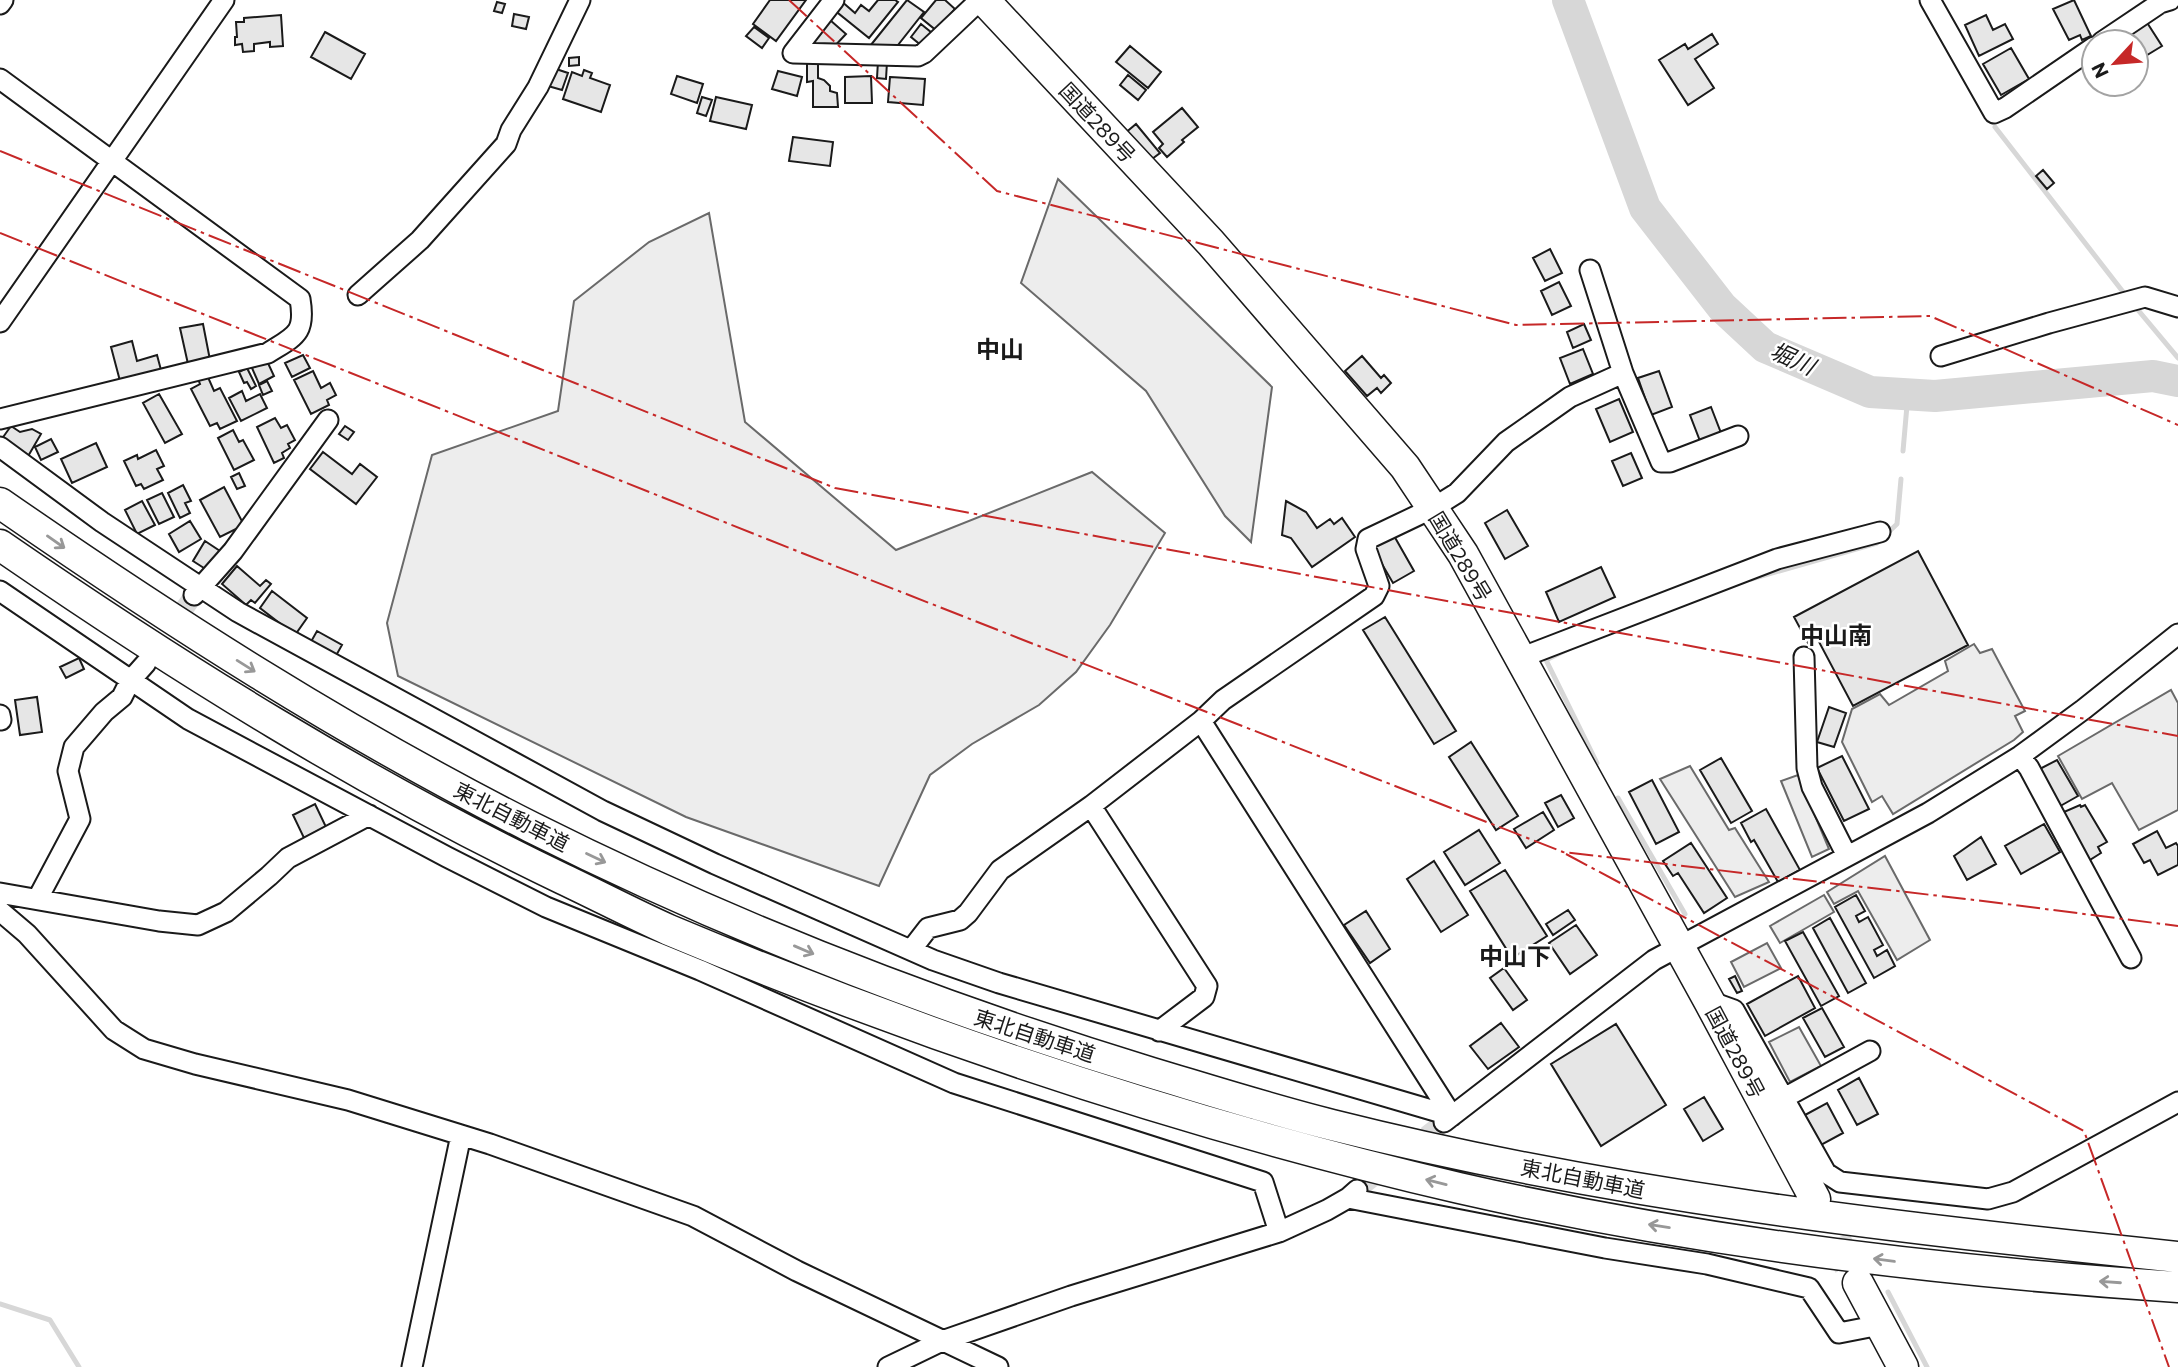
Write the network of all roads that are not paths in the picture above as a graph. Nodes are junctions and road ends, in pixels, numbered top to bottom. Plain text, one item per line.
1 (224, 0) edge
2 (580, 0) edge
3 (834, 0) edge
4 (982, 0) edge
5 (1930, 0) edge
6 (2170, 0) edge
7 (2123, 28) edge
8 (2080, 57) edge
9 (0, 79) edge
10 (112, 163) junction
11 (1590, 270) dead end
12 (358, 295) dead end
13 (2178, 307) edge
14 (0, 322) edge
15 (1941, 356) dead end
16 (1623, 373) junction
17 (0, 419) edge
18 (328, 420) dead end
19 (1738, 436) dead end
20 (0, 447) edge
21 (0, 503) edge
22 (1433, 508) junction
23 (1880, 532) dead end
24 (0, 545) edge
25 (197, 591) junction
26 (4, 598) edge
27 (2178, 634) edge
28 (1804, 657) dead end
29 (1520, 658) junction
30 (146, 663) tunnel mouth
31 (130, 681) junction
32 (0, 715) edge
33 (1, 720) edge
34 (1201, 721) junction
35 (2020, 756) junction
36 (1091, 806) junction
37 (369, 815) junction
38 (1847, 856) junction
39 (0, 893) edge
40 (38, 898) junction
41 (0, 911) edge
42 (1678, 946) junction
43 (911, 950) junction
44 (2131, 958) dead end
45 (1709, 1001) junction
46 (1159, 1031) junction
47 (1870, 1051) dead end
48 (1784, 1098) junction
49 (2178, 1101) edge
50 (1448, 1119) junction
51 (461, 1135) junction
52 (1815, 1199) tunnel mouth
53 (1279, 1232) junction
54 (2178, 1257) edge
55 (1858, 1283) tunnel mouth
56 (2178, 1287) edge
57 (1880, 1325) junction
58 (942, 1341) junction
59 (412, 1367) edge
60 (888, 1367) edge
61 (998, 1367) edge
62 (1903, 1367) edge

1 - 10 street
2 - 12 street
3 - 4 street
4 - 22 highway, 国道289号
5 - 8 street
6 - 7 street
9 - 10 street
10 - 14 street
10 - 17 street
11 - 16 street
13 - 15 street
16 - 19 street
16 - 22 street
18 - 25 street
20 - 25 street
21 -> 54 highway, 東北自動車道
22 - 29 highway, 国道289号
22 - 34 street
23 - 29 street
56 -> 24 highway, 東北自動車道
25 - 43 street
26 - 31 street
27 - 35 street
28 - 38 street
29 - 42 highway, 国道289号
30 - 31 street
31 - 37 street
31 - 40 street
32 - 33 street
34 - 36 street
34 - 50 street
35 - 38 street
35 - 44 street
36 - 43 street
36 - 46 street
37 - 40 street
37 - 53 street
38 - 42 street
39 - 40 street
41 - 51 street
42 - 45 highway, 国道289号
42 - 50 street
43 - 46 street
45 - 48 street
45 - 52 highway, 国道289号
46 - 50 street
47 - 48 street
48 - 49 street
51 - 58 street
51 - 59 street
53 - 57 street
53 - 58 street
55 - 57 highway
57 - 62 highway
58 - 60 street
58 - 61 street

